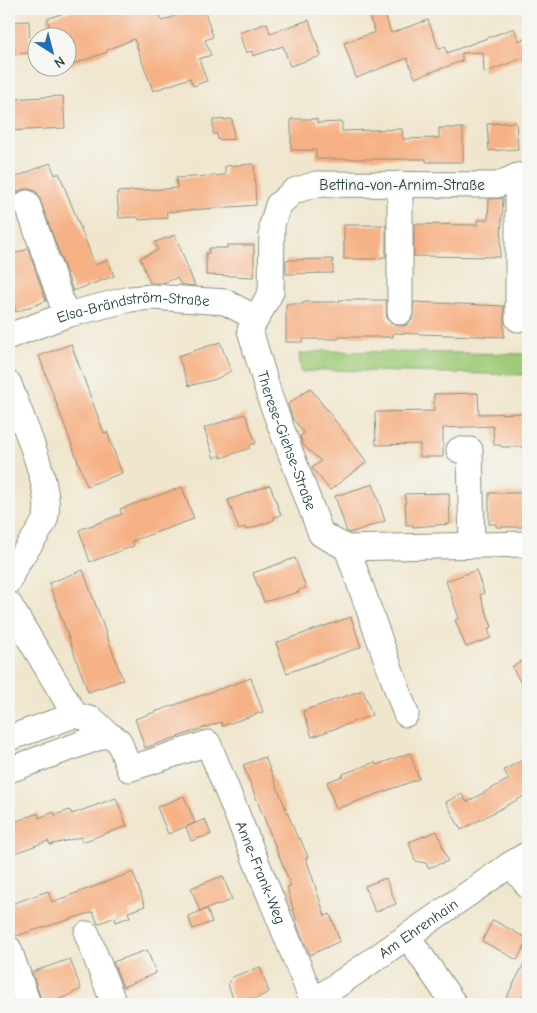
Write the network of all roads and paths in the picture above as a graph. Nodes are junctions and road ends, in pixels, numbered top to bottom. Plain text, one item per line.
1 (523, 176) edge
2 (400, 184) junction
3 (27, 203) dead end
4 (400, 312) dead end
5 (66, 315) junction
6 (256, 318) junction
7 (518, 319) dead end
8 (9, 336) edge
9 (9, 384) edge
10 (459, 450) dead end
11 (528, 544) edge
12 (472, 545) junction
13 (348, 548) junction
14 (11, 570) edge
15 (9, 604) edge
16 (406, 714) dead end
17 (75, 715) junction
18 (108, 734) junction
19 (9, 738) edge
20 (9, 770) edge
21 (520, 859) edge
22 (528, 886) edge
23 (87, 934) dead end
24 (408, 937) junction
25 (9, 949) edge
26 (312, 1003) edge
27 (28, 1004) edge
28 (114, 1004) edge
29 (454, 1004) edge

1 - 2 street, Bettina-von-Arnim-Straße
1 - 7 street
2 - 4 street
2 - 6 street, Bettina-von-Arnim-Straße
3 - 5 street
5 - 6 street, Elsa-Brändström-Straße
5 - 8 street, Elsa-Brändström-Straße
6 - 13 street, Therese-Giehse-Straße
9 - 14 street
10 - 12 street
11 - 12 street, Therese-Giehse-Straße
12 - 13 street, Therese-Giehse-Straße
13 - 16 street
15 - 17 street
17 - 18 street
17 - 19 street
18 - 20 street
18 - 26 street, Anne-Frank-Weg
21 - 22 street
21 - 24 street, Am Ehrenhain
23 - 28 street
24 - 26 street, Am Ehrenhain
24 - 29 street
25 - 27 street

